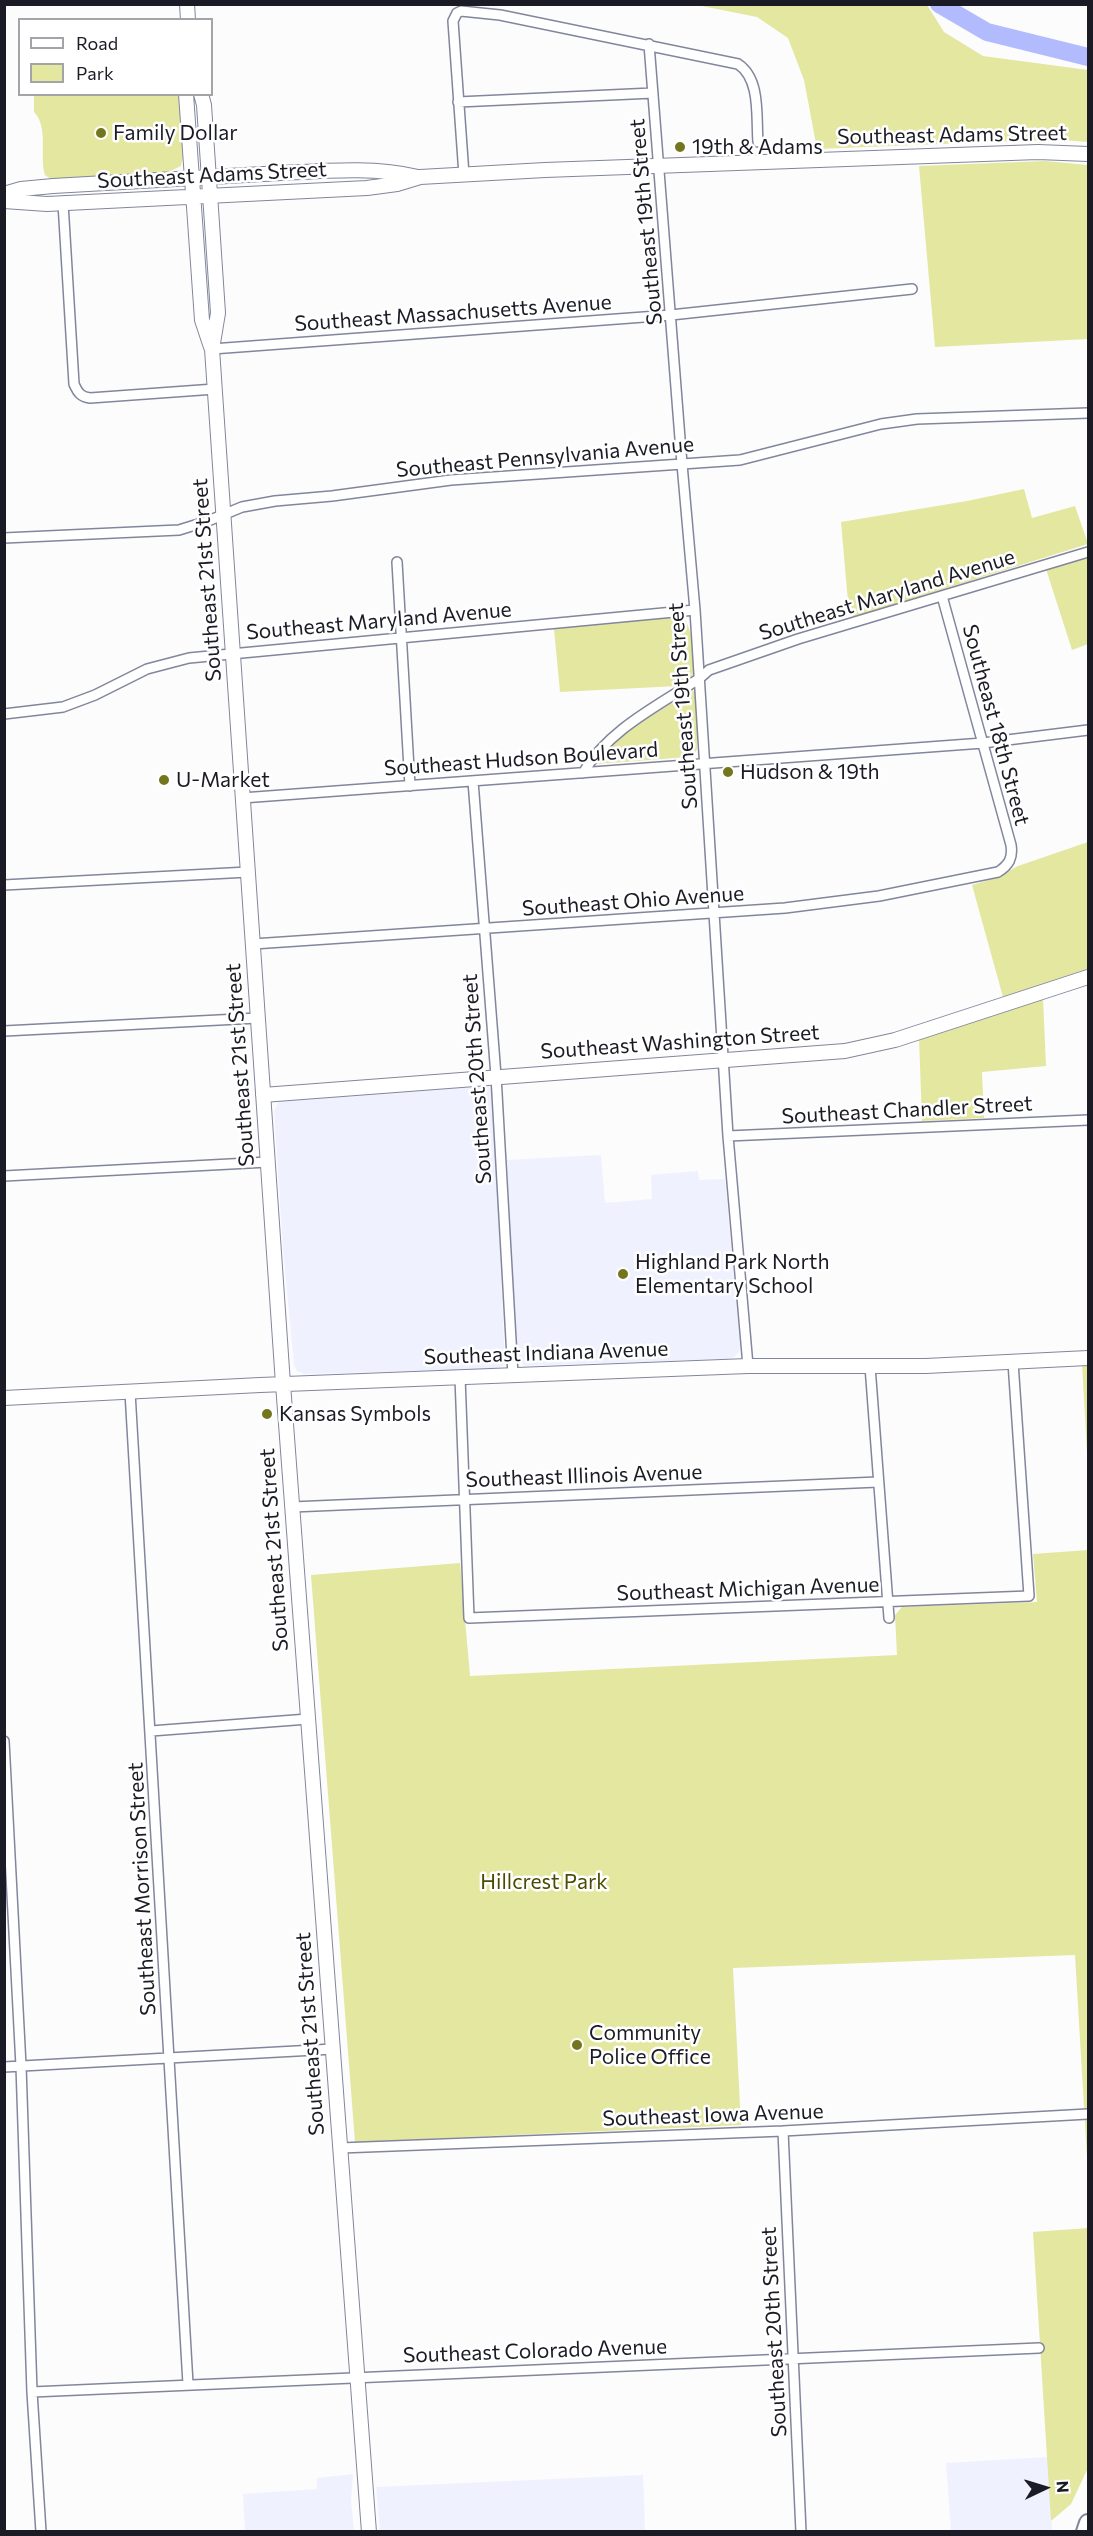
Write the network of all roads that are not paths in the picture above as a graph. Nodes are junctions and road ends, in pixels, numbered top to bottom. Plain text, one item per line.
1 (649, 44) junction
2 (653, 93) junction
3 (186, 96) edge
4 (201, 96) edge
5 (458, 102) junction
6 (758, 142) dead end
7 (1089, 154) edge
8 (659, 165) junction
9 (464, 175) junction
10 (209, 177) junction
11 (420, 177) junction
12 (191, 178) junction
13 (4, 194) edge
14 (192, 196) junction
15 (211, 196) junction
16 (4, 201) edge
17 (63, 203) junction
18 (912, 290) dead end
19 (671, 315) junction
20 (212, 349) junction
21 (214, 389) junction
22 (1089, 412) edge
23 (682, 464) junction
24 (223, 515) junction
25 (4, 538) edge
26 (1089, 552) edge
27 (397, 562) dead end
28 (942, 596) junction
29 (695, 610) junction
30 (400, 637) junction
31 (233, 653) junction
32 (700, 678) junction
33 (4, 714) edge
34 (1089, 730) edge
35 (983, 743) junction
36 (704, 763) junction
37 (583, 773) junction
38 (473, 781) junction
39 (410, 786) junction
40 (242, 798) junction
41 (1008, 864) joint
42 (248, 872) junction
43 (4, 885) edge
44 (714, 912) junction
45 (483, 928) junction
46 (253, 944) junction
47 (1089, 977) edge
48 (258, 1018) junction
49 (4, 1031) edge
50 (725, 1060) junction
51 (496, 1076) junction
52 (263, 1095) junction
53 (1089, 1120) edge
54 (728, 1136) junction
55 (268, 1162) junction
56 (4, 1176) edge
57 (1089, 1358) edge
58 (1013, 1362) junction
59 (748, 1365) junction
60 (870, 1366) junction
61 (513, 1375) junction
62 (460, 1377) junction
63 (283, 1384) junction
64 (130, 1392) junction
65 (4, 1398) edge
66 (878, 1482) junction
67 (464, 1499) junction
68 (291, 1507) junction
69 (888, 1601) junction
70 (889, 1618) dead end
71 (308, 1719) junction
72 (151, 1731) junction
73 (4, 1741) edge
74 (333, 2049) junction
75 (170, 2058) junction
76 (21, 2066) junction
77 (4, 2067) edge
78 (1089, 2114) edge
79 (783, 2131) junction
80 (340, 2148) junction
81 (1039, 2348) dead end
82 (793, 2358) junction
83 (357, 2376) junction
84 (188, 2384) junction
85 (32, 2392) junction
86 (1089, 2523) edge
87 (41, 2532) edge
88 (369, 2532) edge
89 (801, 2532) edge
90 (1085, 2532) edge

1 - 2 street, Southeast 19th Street
1 - 5 street
1 - 6 street
2 - 5 street
2 - 8 street, Southeast 19th Street
3 - 12 main road, Southeast 21st Street
4 - 10 main road, Southeast 21st Street
5 - 9 street
7 - 8 main road, Southeast Adams Street
8 - 9 main road, Southeast Adams Street
8 - 19 street, Southeast 19th Street
9 - 11 main road, Southeast Adams Street
10 - 11 main road, Southeast Adams Street
10 - 12 main road, Southeast Adams Street
10 - 15 main road, Southeast 21st Street
11 - 15 main road, Southeast Adams Street
12 - 13 main road, Southeast Adams Street
12 - 14 main road, Southeast 21st Street
14 - 15 main road, Southeast Adams Street
14 - 17 main road, Southeast Adams Street
14 - 20 main road, Southeast 21st Street
15 - 20 main road, Southeast 21st Street
16 - 17 main road, Southeast Adams Street
17 - 21 street
18 - 19 street, Southeast Massachusetts Avenue
19 - 20 street, Southeast Massachusetts Avenue
19 - 23 street, Southeast 19th Street
20 - 21 main road, Southeast 21st Street
21 - 24 main road, Southeast 21st Street
22 - 23 street, Southeast Pennsylvania Avenue
23 - 24 street, Southeast Pennsylvania Avenue
23 - 29 street, Southeast 19th Street
24 - 25 street, Southeast Pennsylvania Avenue
24 - 31 main road, Southeast 21st Street
26 - 28 street, Southeast Maryland Avenue
27 - 30 street
28 - 32 street, Southeast Maryland Avenue
28 - 35 street, Southeast 18th Street
29 - 30 street, Southeast Maryland Avenue
29 - 32 street, Southeast 19th Street
30 - 31 street, Southeast Maryland Avenue
30 - 39 street
31 - 33 street, Southeast Maryland Avenue
31 - 40 main road, Southeast 21st Street
32 - 36 street, Southeast 19th Street
32 - 37 street, Southeast Maryland Avenue
34 - 35 street, Southeast Hudson Boulevard
35 - 36 street, Southeast Hudson Boulevard
35 - 41 street, Southeast 18th Street
36 - 37 street, Southeast Hudson Boulevard
36 - 44 street, Southeast 19th Street
37 - 38 street, Southeast Hudson Boulevard
38 - 39 street, Southeast Hudson Boulevard
38 - 45 street, Southeast 20th Street
39 - 40 street, Southeast Hudson Boulevard
40 - 42 main road, Southeast 21st Street
41 - 44 street, Southeast Ohio Avenue
42 - 43 street
42 - 46 main road, Southeast 21st Street
44 - 45 street, Southeast Ohio Avenue
44 - 50 street, Southeast 19th Street
45 - 46 street, Southeast Ohio Avenue
45 - 51 street, Southeast 20th Street
46 - 48 main road, Southeast 21st Street
47 - 50 main road, Southeast Washington Street
48 - 49 street
48 - 52 main road, Southeast 21st Street
50 - 51 main road, Southeast Washington Street
50 - 54 street, Southeast 19th Street
51 - 52 main road, Southeast Washington Street
51 - 61 street, Southeast 20th Street
52 - 55 main road, Southeast 21st Street
53 - 54 street, Southeast Chandler Street
54 - 59 street, Southeast 19th Street
55 - 56 street
55 - 63 main road, Southeast 21st Street
57 - 58 main road, Southeast Indiana Avenue
58 - 60 main road, Southeast Indiana Avenue
58 - 69 street, Southeast Michigan Avenue
59 - 60 main road, Southeast Indiana Avenue
59 - 61 main road, Southeast Indiana Avenue
60 - 66 street
61 - 62 main road, Southeast Indiana Avenue
62 - 63 main road, Southeast Indiana Avenue
62 - 67 street
63 - 64 main road, Southeast Indiana Avenue
63 - 68 main road, Southeast 21st Street
64 - 65 main road, Southeast Indiana Avenue
64 - 72 street, Southeast Morrison Street
66 - 67 street, Southeast Illinois Avenue
66 - 69 street
67 - 68 street, Southeast Illinois Avenue
67 - 69 street, Southeast Michigan Avenue
68 - 71 main road, Southeast 21st Street
69 - 70 street
71 - 72 street
71 - 74 main road, Southeast 21st Street
72 - 75 street, Southeast Morrison Street
73 - 76 street
74 - 75 street
74 - 80 main road, Southeast 21st Street
75 - 76 street
75 - 84 street, Southeast Morrison Street
76 - 77 street
76 - 85 street
78 - 79 street, Southeast Iowa Avenue
79 - 80 street, Southeast Iowa Avenue
79 - 82 street, Southeast 20th Street
80 - 83 main road, Southeast 21st Street
81 - 82 street, Southeast Colorado Avenue
82 - 83 street, Southeast Colorado Avenue
82 - 89 street, Southeast 20th Street
83 - 84 street, Southeast Colorado Avenue
83 - 88 main road, Southeast 21st Street
84 - 85 street, Southeast Colorado Avenue
85 - 87 street
86 - 90 highway

